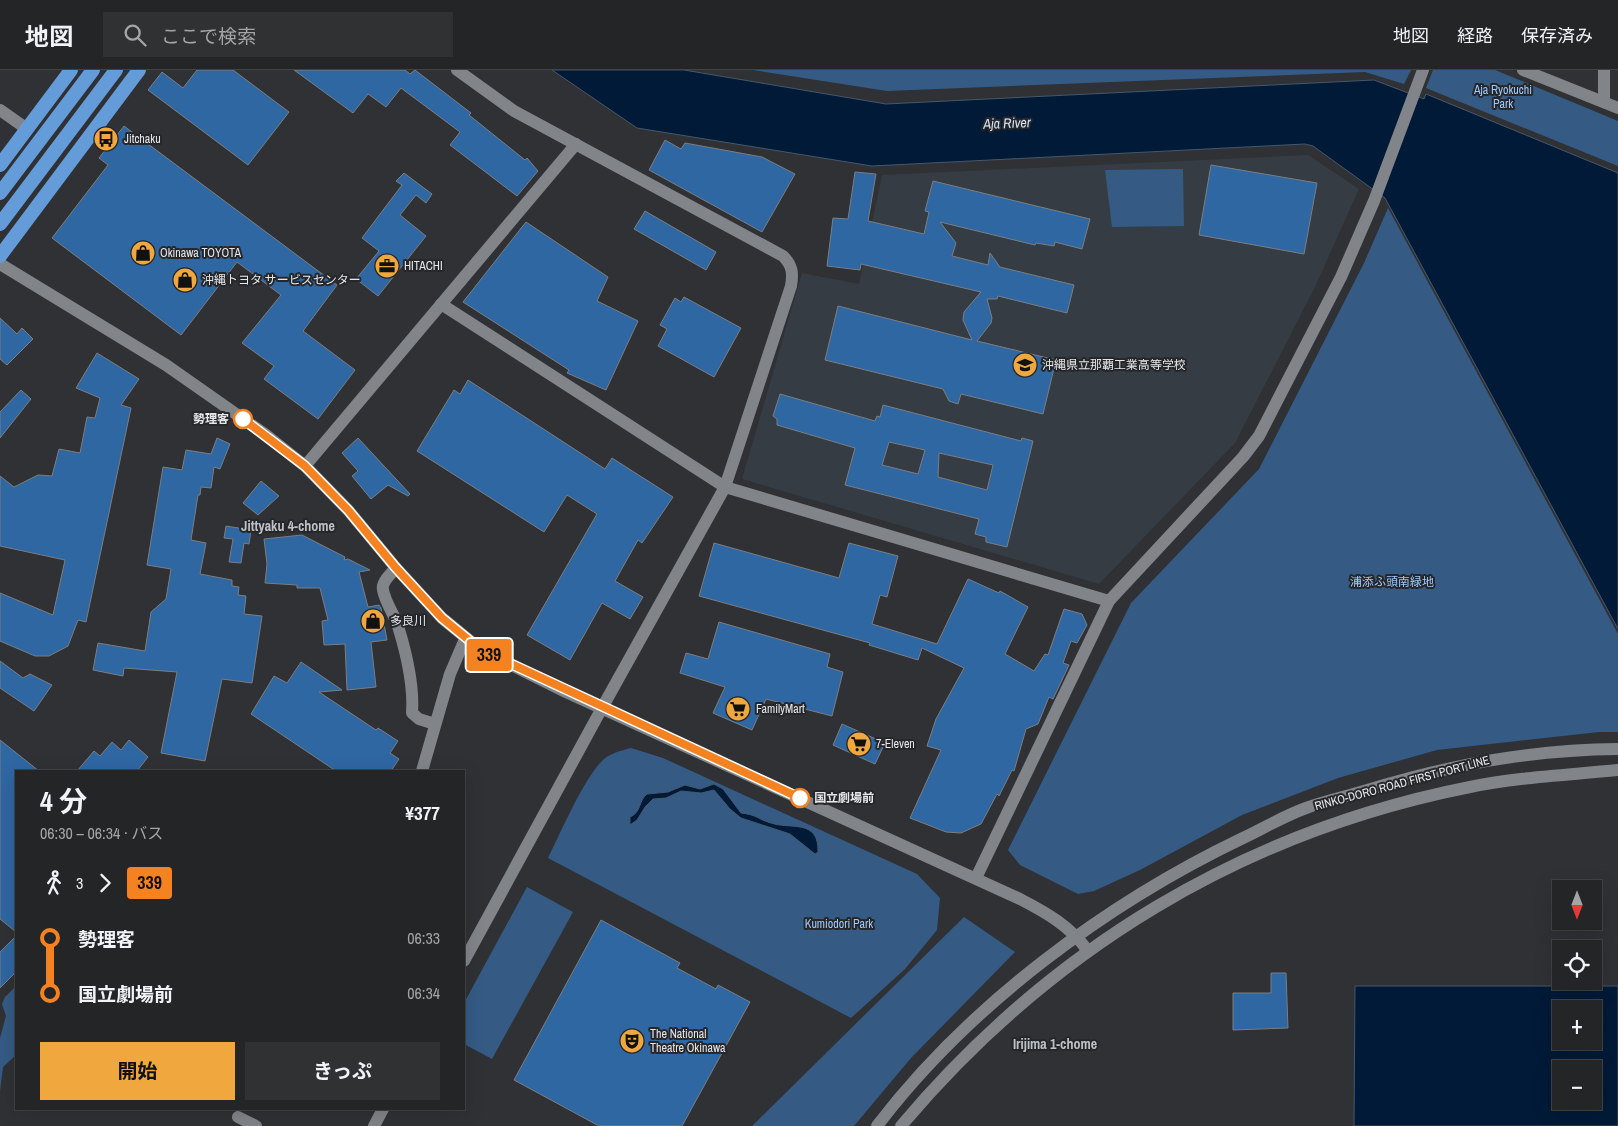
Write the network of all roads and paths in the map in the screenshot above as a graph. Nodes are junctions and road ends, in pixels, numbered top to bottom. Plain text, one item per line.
1 (71, 70) edge
2 (93, 70) edge
3 (116, 70) edge
4 (139, 70) edge
5 (457, 70) edge
6 (1423, 70) edge
7 (1523, 70) edge
8 (1604, 70) edge
9 (1604, 102) junction
10 (1618, 108) edge
11 (0, 110) edge
12 (27, 129) junction
13 (576, 144) junction
14 (0, 165) edge
15 (0, 193) edge
16 (0, 224) edge
17 (0, 256) edge
18 (0, 264) edge
19 (441, 304) junction
20 (305, 466) junction
21 (725, 487) junction
22 (396, 568) junction
23 (1109, 601) junction
24 (465, 639) junction
25 (602, 708) junction
26 (435, 724) junction
27 (1618, 749) edge
28 (422, 770) edge
29 (1618, 770) edge
30 (976, 878) junction
31 (1077, 935) junction
32 (1088, 951) junction
33 (465, 959) edge
34 (382, 1110) edge
35 (238, 1117) edge
36 (256, 1126) edge
37 (374, 1126) edge
38 (877, 1126) edge
39 (901, 1126) edge

1 - 12 highway
2 - 15 highway
3 - 16 highway
4 - 17 highway
5 - 13 street
6 - 23 street
7 - 9 street
8 - 9 street
9 - 10 street
11 - 12 street
12 - 14 highway
13 - 19 street
13 - 21 street
18 - 20 street
19 - 20 street
19 - 21 street
20 - 22 street
21 - 23 street
21 - 25 street
22 - 24 street
22 - 26 street
23 - 30 street
24 - 25 street
24 - 26 street
25 - 30 street
25 - 33 street
26 - 28 street
27 - 31 street, RINKO-DORO ROAD FIRST PORT LINE
29 - 32 street, RINKO-DORO ROAD FIRST PORT LINE
30 - 31 street
31 - 32 street
31 - 38 street, RINKO-DORO ROAD FIRST PORT LINE
32 - 39 street, RINKO-DORO ROAD FIRST PORT LINE
34 - 37 street
35 - 36 street

